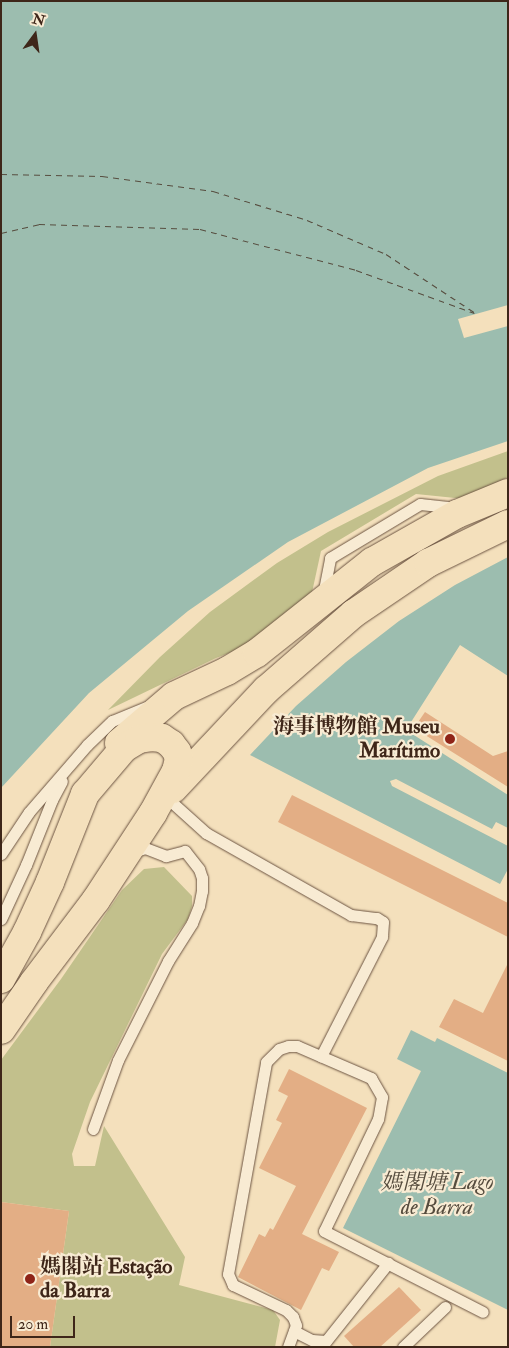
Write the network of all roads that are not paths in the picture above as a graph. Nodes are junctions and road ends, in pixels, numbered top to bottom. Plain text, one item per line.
1 (508, 492) edge
2 (508, 524) edge
3 (174, 696) junction
4 (87, 745) junction
5 (88, 793) junction
6 (159, 805) junction
7 (1, 854) edge
8 (124, 858) junction
9 (1, 919) edge
10 (1, 979) edge
11 (1, 1030) edge
12 (321, 1056) junction
13 (93, 1129) dead end
14 (388, 1263) junction
15 (445, 1306) dead end
16 (482, 1312) dead end
17 (294, 1331) junction
18 (288, 1347) edge
19 (403, 1347) edge

1 - 3 main road
2 - 6 main road
3 - 4 lane
3 - 5 main road
4 - 7 lane
4 - 9 lane
5 - 6 main road
5 - 10 main road
6 - 8 main road
6 - 12 lane
8 - 11 main road
8 - 13 lane
12 - 14 lane
12 - 17 lane
14 - 16 lane
14 - 17 lane
15 - 19 lane
17 - 18 lane

